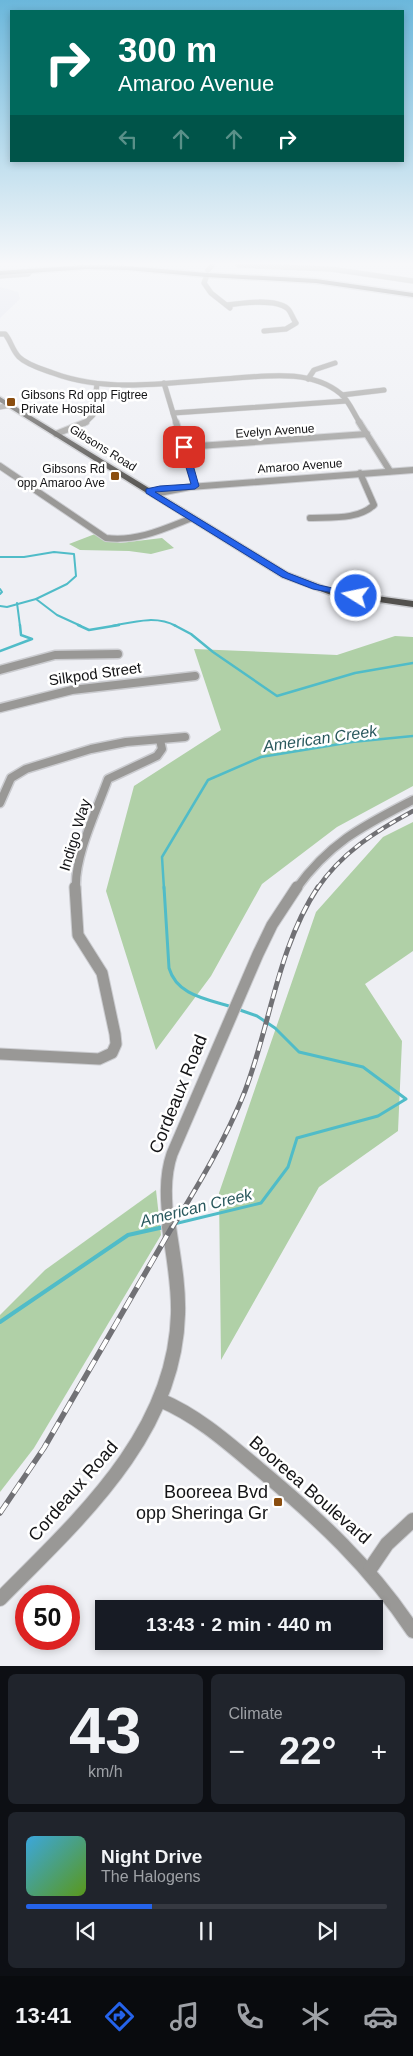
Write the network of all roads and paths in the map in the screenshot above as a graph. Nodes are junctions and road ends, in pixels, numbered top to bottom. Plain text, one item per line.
1 (11, 343) edge
2 (335, 363) dead end
3 (308, 379) junction
4 (164, 382) junction
5 (97, 384) junction
6 (384, 390) dead end
7 (342, 395) junction
8 (0, 399) edge
9 (346, 401) junction
10 (11, 406) junction
11 (0, 407) edge
12 (173, 413) junction
13 (56, 434) junction
14 (367, 434) junction
15 (184, 447) junction
16 (0, 466) edge
17 (413, 470) edge
18 (390, 471) junction
19 (360, 473) junction
20 (192, 486) junction
21 (151, 493) junction
22 (192, 518) junction
23 (310, 518) dead end
24 (413, 604) edge
25 (118, 654) dead end
26 (0, 670) edge
27 (195, 676) dead end
28 (183, 677) junction
29 (184, 686) dead end
30 (0, 708) edge
31 (185, 737) dead end
32 (160, 740) junction
33 (413, 800) edge
34 (0, 803) edge
35 (0, 1054) edge
36 (173, 1255) joint
37 (160, 1400) junction
38 (413, 1520) edge
39 (370, 1569) junction
40 (0, 1599) edge
41 (413, 1631) edge

1 - 5 street
2 - 3 street
3 - 4 street
3 - 7 street
4 - 5 street
4 - 12 street
5 - 13 street
6 - 7 street
7 - 9 street
8 - 10 main road, Gibsons Road
9 - 12 street
9 - 14 street
10 - 11 street
10 - 13 main road, Gibsons Road
12 - 15 street
13 - 21 main road, Gibsons Road
14 - 15 street, Evelyn Avenue
14 - 18 street
15 - 20 street
16 - 22 street
17 - 18 street, Amaroo Avenue
18 - 19 street, Amaroo Avenue
19 - 20 street, Amaroo Avenue
19 - 23 street
20 - 21 street, Amaroo Avenue
21 - 22 main road, Gibsons Road
22 - 24 main road, Gibsons Road
25 - 26 street
27 - 28 street, Silkpod Street
28 - 29 street
28 - 30 street, Silkpod Street
31 - 32 street
32 - 34 street
32 - 35 street, Indigo Way
33 - 36 street, Cordeaux Road
36 - 37 street, Cordeaux Road
37 - 39 street, Booreea Boulevard
37 - 40 street, Cordeaux Road
38 - 39 street
39 - 41 street, Booreea Boulevard

